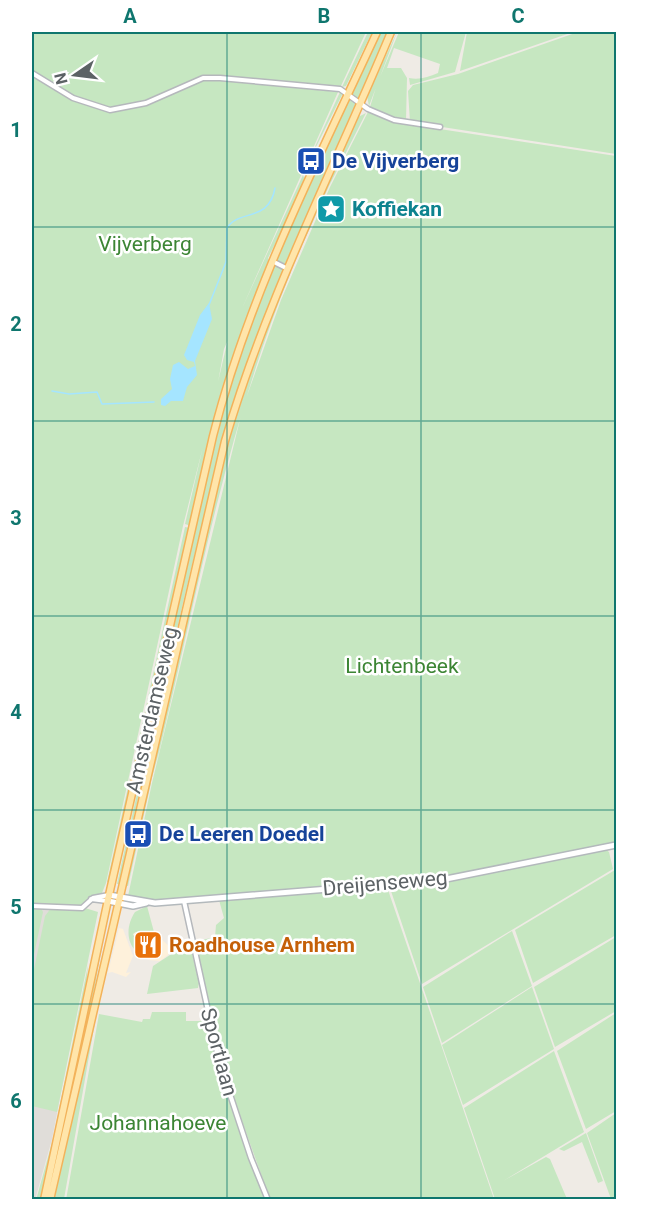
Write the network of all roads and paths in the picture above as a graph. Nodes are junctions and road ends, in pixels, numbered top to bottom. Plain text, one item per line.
1 (376, 32) edge
2 (391, 32) edge
3 (32, 73) edge
4 (347, 96) junction
5 (360, 104) junction
6 (440, 127) dead end
7 (272, 261) junction
8 (286, 268) junction
9 (616, 845) edge
10 (108, 898) junction
11 (118, 900) junction
12 (183, 901) junction
13 (32, 906) edge
14 (44, 1200) edge
15 (50, 1200) edge
16 (268, 1200) edge

1 - 4 main road, Amsterdamseweg
2 - 5 main road, Amsterdamseweg
3 - 4 street
4 - 5 street
4 - 7 main road, Amsterdamseweg
5 - 6 street
5 - 8 main road, Amsterdamseweg
7 - 8 street
7 - 10 main road, Amsterdamseweg
8 - 11 main road, Amsterdamseweg
9 - 12 main road, Dreijenseweg
10 - 11 main road, Dreijenseweg
10 - 13 street
10 - 14 main road, Amsterdamseweg
11 - 12 main road, Dreijenseweg
11 - 15 main road, Amsterdamseweg
12 - 16 street, Sportlaan

